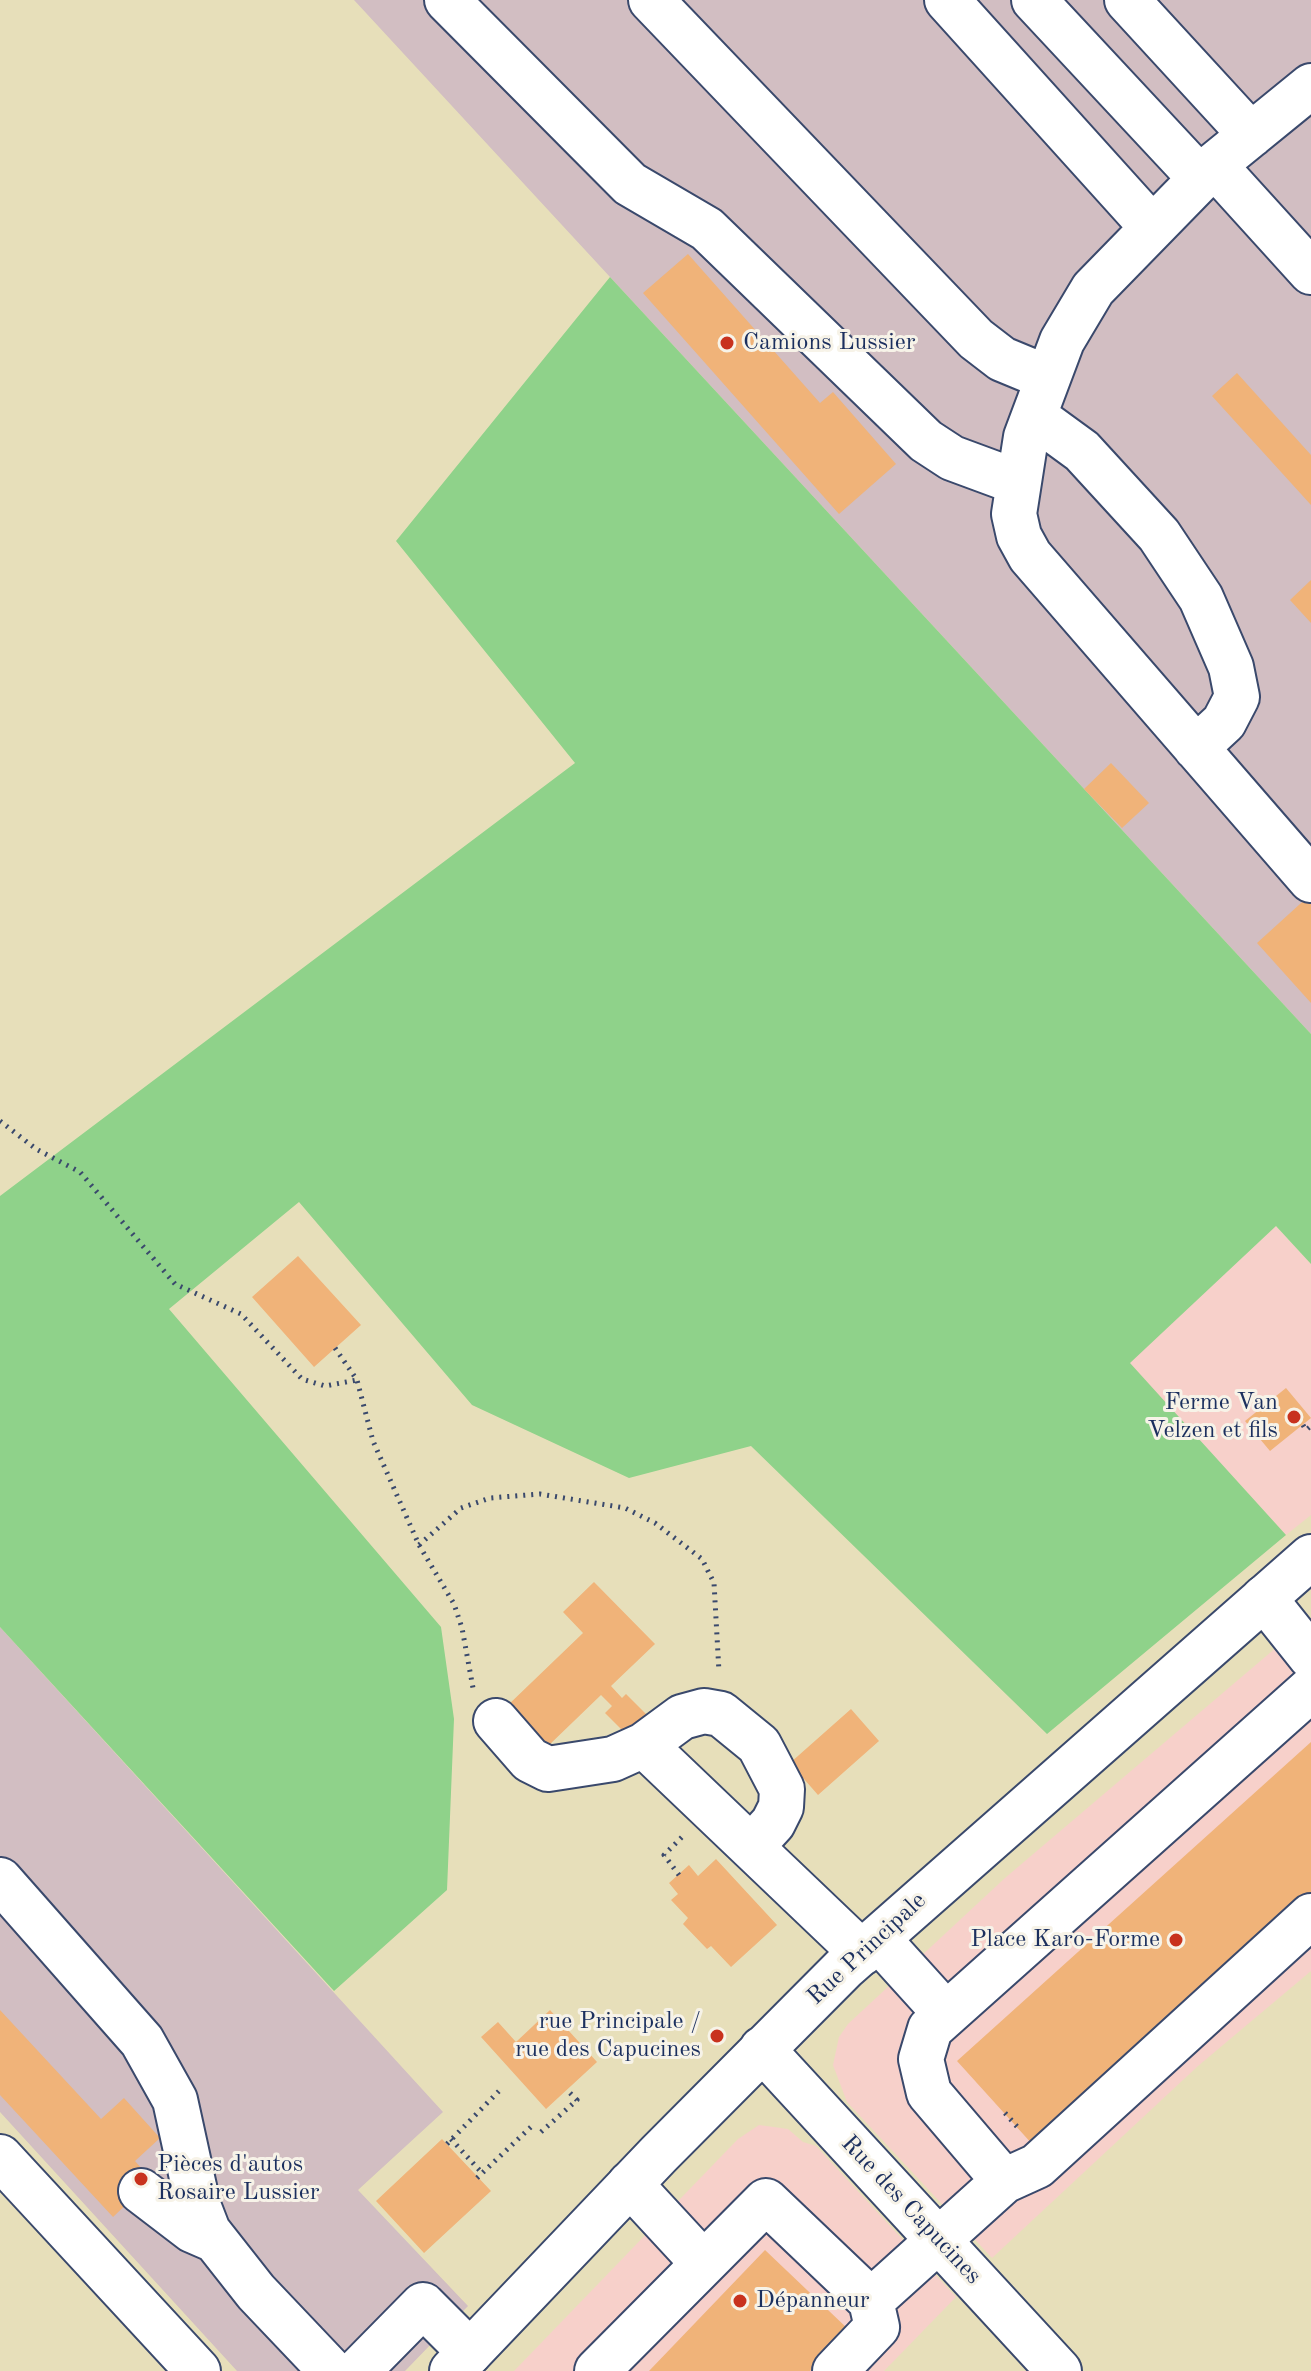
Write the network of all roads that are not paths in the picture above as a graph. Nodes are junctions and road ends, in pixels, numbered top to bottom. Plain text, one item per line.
1 (447, 0) edge
2 (651, 0) edge
3 (947, 0) edge
4 (1034, 0) edge
5 (1127, 0) edge
6 (1311, 86) edge
7 (1251, 135) junction
8 (1207, 171) junction
9 (1151, 226) junction
10 (1311, 272) edge
11 (1041, 397) junction
12 (1017, 482) junction
13 (1196, 748) junction
14 (1311, 880) edge
15 (1311, 1557) edge
16 (1264, 1598) junction
17 (1311, 1657) edge
18 (1311, 1689) edge
19 (512, 1730) road end
20 (644, 1745) junction
21 (751, 1847) junction
22 (0, 1880) edge
23 (1311, 1916) edge
24 (870, 1946) junction
25 (945, 2013) junction
26 (762, 2049) junction
27 (0, 2157) edge
28 (1004, 2181) junction
29 (630, 2184) junction
30 (141, 2191) dead end
31 (938, 2239) junction
32 (215, 2240) junction
33 (703, 2263) junction
34 (871, 2301) junction
35 (461, 2362) edge
36 (198, 2371) edge
37 (331, 2371) edge
38 (358, 2371) edge
39 (597, 2371) edge
40 (835, 2371) edge
41 (1059, 2371) edge

1 - 12 main road
2 - 11 main road
3 - 9 main road
4 - 8 main road
5 - 7 main road
6 - 7 main road
7 - 8 main road
8 - 9 main road
8 - 10 main road
9 - 11 main road
11 - 12 main road
11 - 13 main road
12 - 13 main road
13 - 14 main road
15 - 16 main road, Rue Principale
16 - 17 main road
16 - 24 main road, Rue Principale
18 - 25 main road
19 - 20 main road
20 - 21 main road
20 - 21 main road
21 - 24 main road
22 - 32 main road
23 - 28 main road
24 - 25 main road
24 - 26 main road, Rue Principale
25 - 28 main road
26 - 29 main road, Rue Principale
26 - 31 main road, Rue des Capucines
27 - 36 main road
28 - 31 main road
29 - 33 main road
29 - 35 main road, Rue Principale
30 - 32 main road
31 - 34 main road
31 - 41 main road, Rue des Capucines
32 - 37 main road
33 - 34 main road
33 - 39 main road
34 - 40 main road
35 - 38 main road

